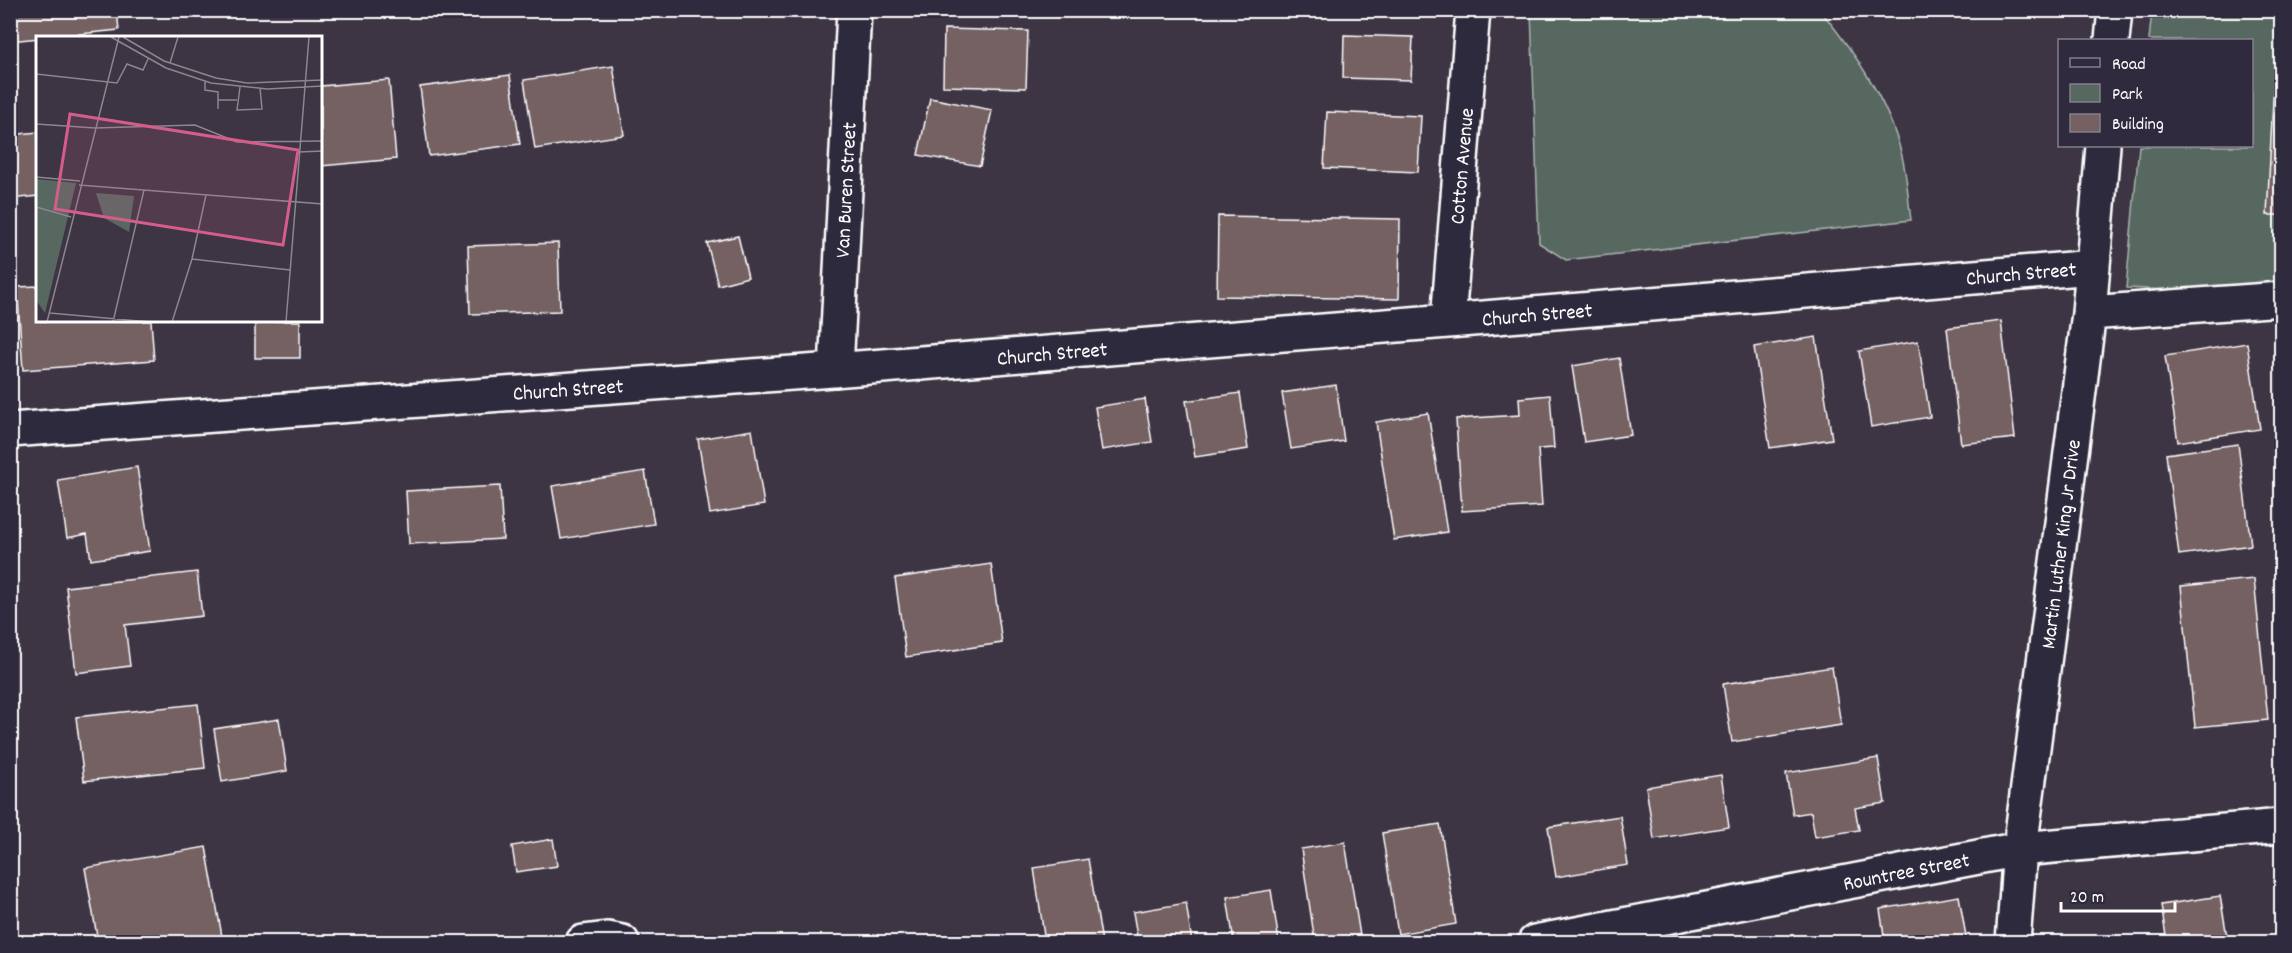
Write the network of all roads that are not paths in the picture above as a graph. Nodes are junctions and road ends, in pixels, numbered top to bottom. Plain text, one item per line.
1 (855, 10) edge
2 (1473, 10) edge
3 (2115, 10) edge
4 (2112, 39) edge
5 (2103, 147) edge
6 (2093, 267) junction
7 (2282, 299) edge
8 (2089, 313) junction
9 (1448, 321) junction
10 (836, 370) junction
11 (10, 430) edge
12 (2282, 826) edge
13 (2020, 849) junction
14 (583, 942) edge
15 (622, 942) edge
16 (1535, 942) edge
17 (2013, 942) edge

1 - 10 street, Van Buren Street
2 - 9 street, Cotton Avenue
3 - 4 street
5 - 6 street, Martin Luther King Jr Drive
6 - 8 street, Martin Luther King Jr Drive
6 - 9 street, Church Street
7 - 8 street
8 - 13 street, Martin Luther King Jr Drive
9 - 10 street, Church Street
10 - 11 street, Church Street
12 - 13 street, Rountree Street
13 - 16 street, Rountree Street
13 - 17 street, Martin Luther King Jr Drive
14 - 15 street

